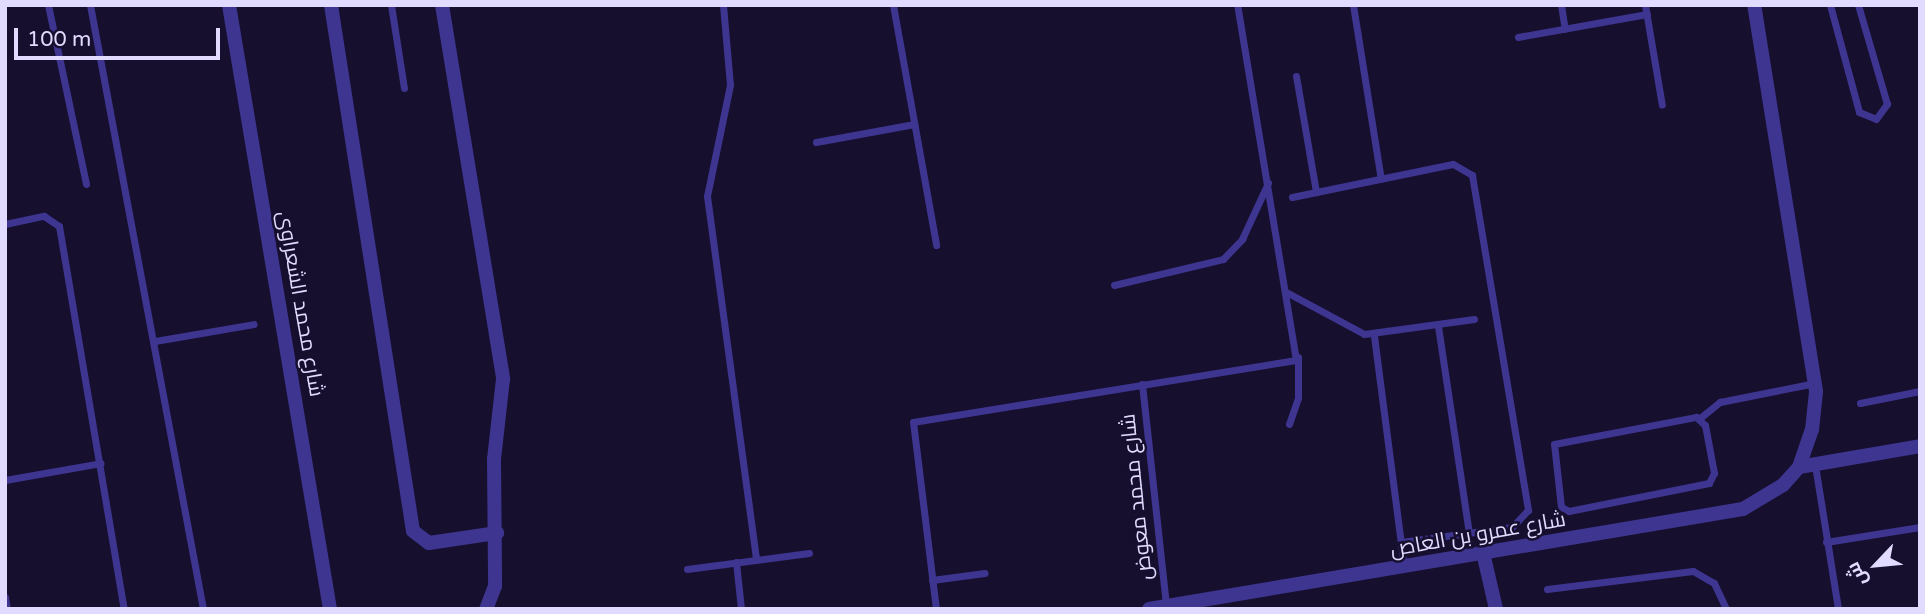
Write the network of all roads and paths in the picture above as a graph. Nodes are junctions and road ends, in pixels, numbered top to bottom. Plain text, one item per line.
1 (48, 5) edge
2 (90, 5) edge
3 (229, 5) edge
4 (331, 5) edge
5 (391, 5) edge
6 (442, 5) edge
7 (723, 5) edge
8 (893, 5) edge
9 (1237, 5) edge
10 (1353, 5) edge
11 (1561, 5) edge
12 (1754, 5) edge
13 (1830, 5) edge
14 (1858, 5) edge
15 (1646, 10) edge
16 (1565, 29) junction
17 (1518, 37) dead end
18 (1296, 76) dead end
19 (404, 88) dead end
20 (1662, 105) dead end
21 (914, 124) junction
22 (816, 142) dead end
23 (1381, 178) junction
24 (1269, 183) junction
25 (86, 184) dead end
26 (1316, 192) junction
27 (1292, 197) dead end
28 (5, 224) edge
29 (936, 245) dead end
30 (1114, 285) dead end
31 (1288, 293) junction
32 (1474, 319) dead end
33 (254, 324) dead end
34 (1438, 326) junction
35 (1374, 336) junction
36 (155, 341) junction
37 (1298, 353) junction
38 (1815, 383) junction
39 (1142, 384) junction
40 (1920, 391) edge
41 (1860, 403) dead end
42 (1700, 418) junction
43 (1289, 424) dead end
44 (1920, 446) edge
45 (101, 463) junction
46 (1815, 464) junction
47 (1799, 467) junction
48 (5, 480) edge
49 (1920, 527) edge
50 (497, 533) junction
51 (1469, 533) junction
52 (1401, 542) junction
53 (1826, 542) junction
54 (810, 553) dead end
55 (1484, 556) junction
56 (756, 560) junction
57 (736, 562) junction
58 (687, 569) dead end
59 (1404, 569) junction
60 (985, 573) dead end
61 (932, 580) junction
62 (1547, 589) dead end
63 (5, 597) edge
64 (1166, 606) junction
65 (7, 609) edge
66 (124, 609) edge
67 (203, 609) edge
68 (330, 609) edge
69 (486, 609) edge
70 (741, 609) edge
71 (936, 609) edge
72 (1149, 609) edge
73 (1496, 609) edge
74 (1727, 609) edge
75 (1838, 609) edge

1 - 25 lane
2 - 36 lane
3 - 68 street, شارع محمد الشعراوى
4 - 50 street
5 - 19 lane
6 - 50 street
7 - 56 lane
8 - 21 lane
9 - 24 lane
10 - 23 lane
11 - 16 lane
12 - 38 street
13 - 14 lane
15 - 16 lane
15 - 20 lane
16 - 17 lane
18 - 26 lane
21 - 22 lane
21 - 29 lane
23 - 26 lane
23 - 51 lane
24 - 30 lane
24 - 31 lane
26 - 27 lane
28 - 45 lane
31 - 35 lane
31 - 37 lane
32 - 34 lane
33 - 36 lane
34 - 35 lane
34 - 51 lane
35 - 52 lane
36 - 67 lane
37 - 39 lane
37 - 43 lane
38 - 42 lane
38 - 47 street
39 - 61 lane
39 - 64 lane, شارع محمد معوض
40 - 41 lane
42 - 42 lane
44 - 46 street
45 - 48 lane
45 - 66 lane
46 - 47 street
46 - 53 lane
47 - 55 street, شارع عمرو بن العاص
49 - 53 lane
50 - 69 street
51 - 52 lane
52 - 59 lane
53 - 75 lane
54 - 56 lane
55 - 59 street, شارع عمرو بن العاص
55 - 73 street
56 - 57 lane
57 - 58 lane
57 - 70 lane
59 - 64 street, شارع عمرو بن العاص
60 - 61 lane
61 - 71 lane
62 - 74 lane
63 - 65 lane
64 - 72 street, شارع عمرو بن العاص

